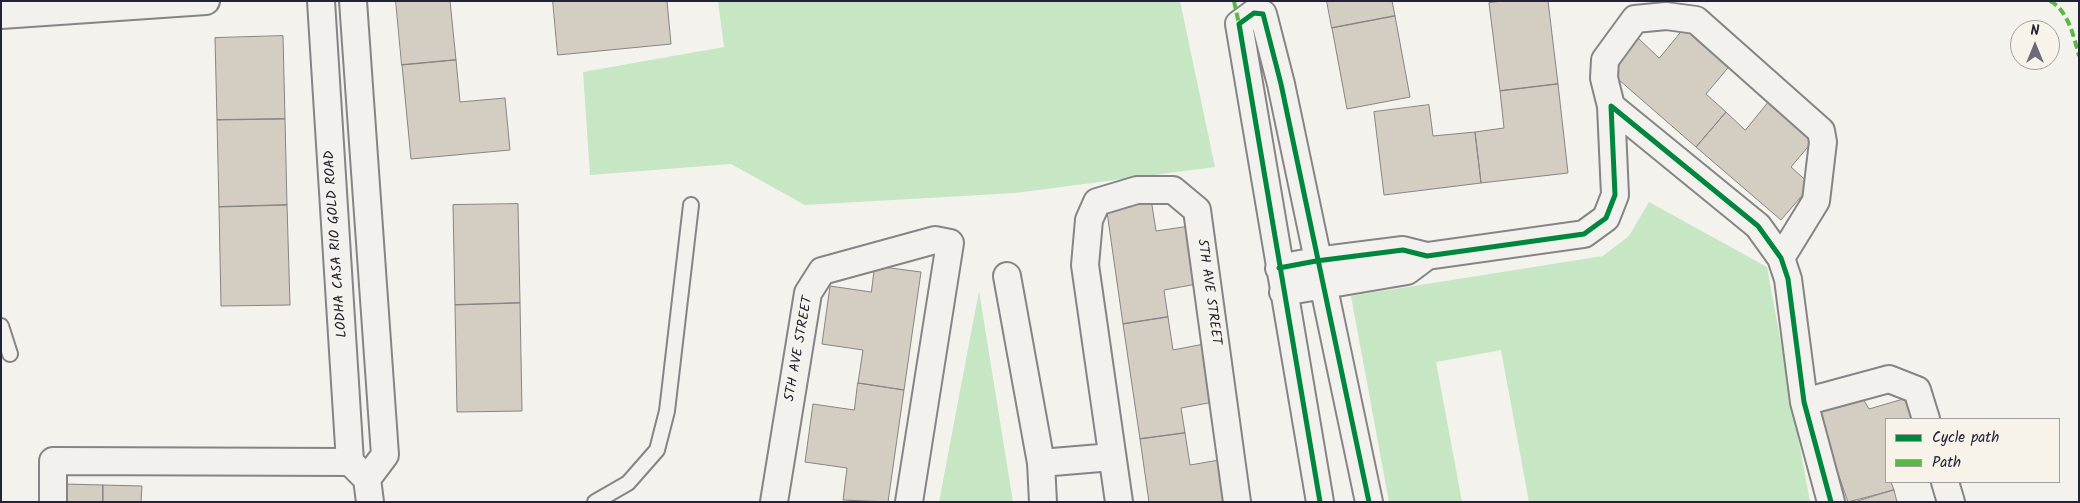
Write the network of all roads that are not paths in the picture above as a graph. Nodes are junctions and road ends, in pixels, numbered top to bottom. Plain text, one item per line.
1 (206, 1) edge
2 (321, 1) edge
3 (353, 1) edge
4 (65, 6) edge
5 (1, 15) edge
6 (1611, 106) junction
7 (691, 205) dead end
8 (1781, 258) junction
9 (1319, 272) junction
10 (1007, 276) dead end
11 (1281, 280) junction
12 (1, 326) edge
13 (10, 354) dead end
14 (1804, 402) junction
15 (1926, 418) edge
16 (1112, 458) junction
17 (1041, 463) junction
18 (362, 481) edge
19 (1944, 483) edge
20 (54, 502) edge
21 (594, 502) edge
22 (774, 502) edge
23 (909, 502) edge
24 (1043, 502) edge
25 (1119, 502) edge
26 (1237, 502) edge
27 (1320, 502) edge
28 (1369, 502) edge
29 (1831, 502) edge
30 (1951, 502) edge

1 - 4 street
2 - 18 street, LODHA CASA RIO GOLD ROAD
3 - 18 street
4 - 5 street
6 - 8 street
6 - 8 street
6 - 9 street
7 - 21 lane
8 - 14 street
9 - 11 street
9 - 11 street
9 - 28 street
10 - 17 street
11 - 27 street
12 - 13 lane
14 - 15 street
14 - 29 street
16 - 17 street
16 - 25 street
16 - 26 street, 5TH AVE STREET
17 - 24 street
18 - 20 street
19 - 30 street
22 - 23 street, 5TH AVE STREET

